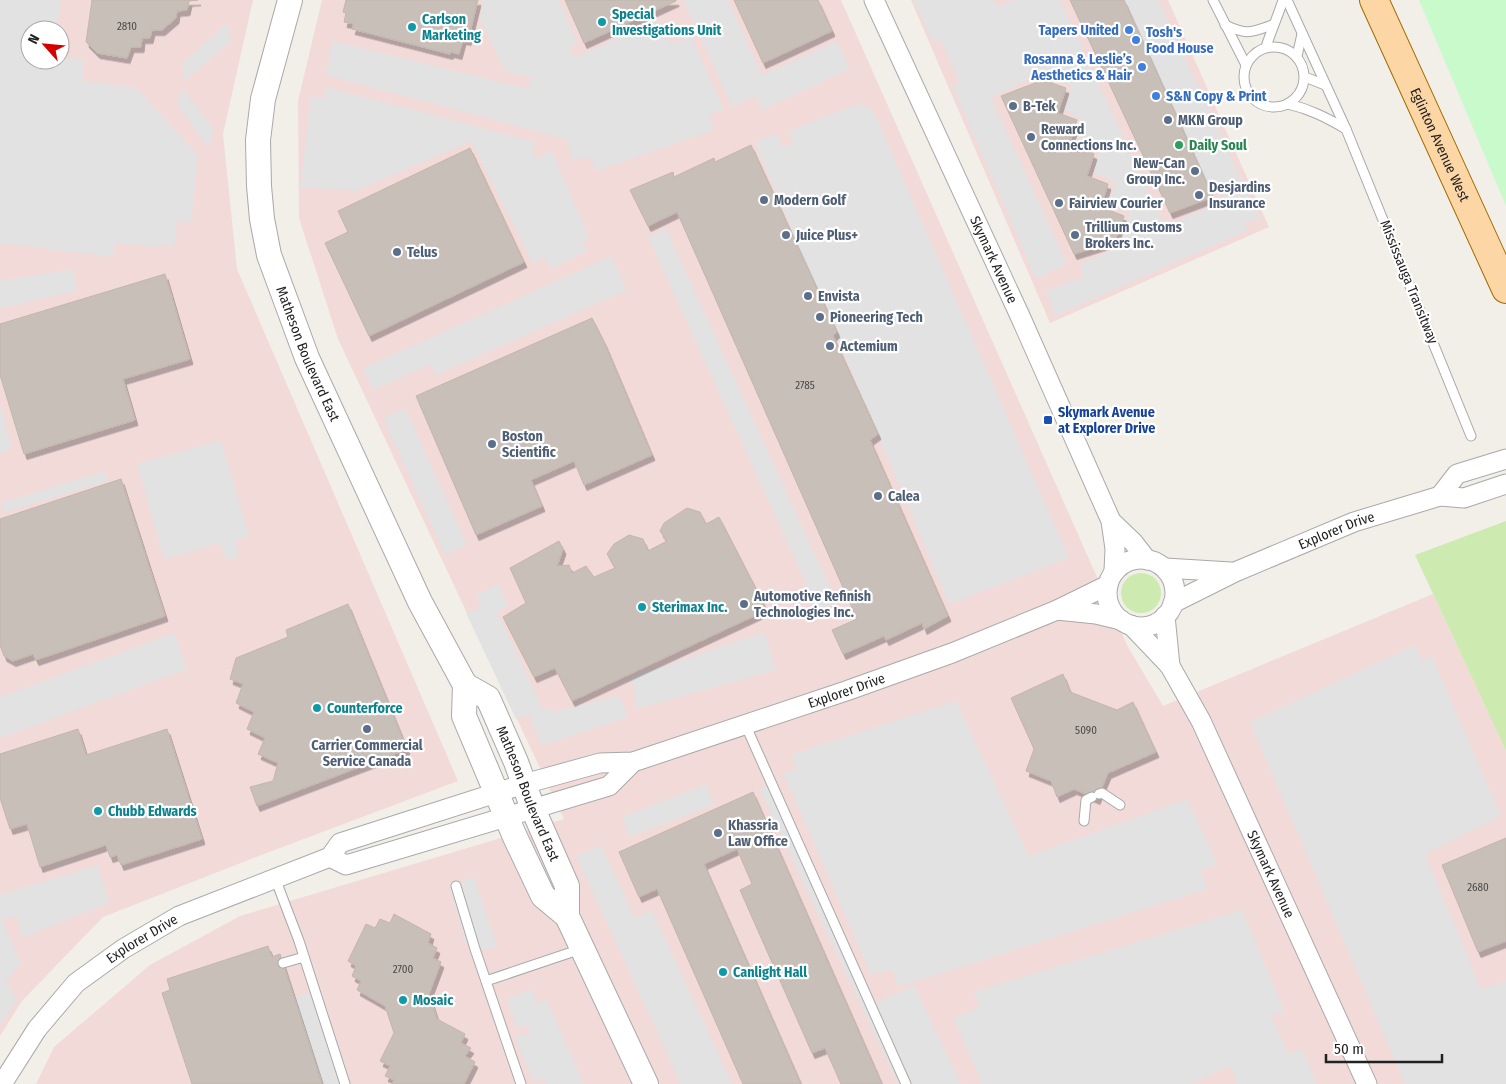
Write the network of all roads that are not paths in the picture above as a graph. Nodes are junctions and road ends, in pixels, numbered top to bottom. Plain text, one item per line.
1 (290, 0) edge
2 (874, 0) edge
3 (1214, 0) edge
4 (1285, 0) edge
5 (1374, 0) edge
6 (1225, 25) junction
7 (1272, 25) junction
8 (1302, 34) junction
9 (1266, 47) junction
10 (1297, 56) junction
11 (1246, 65) junction
12 (1305, 77) junction
13 (1325, 84) junction
14 (1288, 104) junction
15 (1346, 129) junction
16 (1506, 289) edge
17 (1471, 436) dead end
18 (1506, 459) edge
19 (1506, 484) edge
20 (1440, 496) junction
21 (1111, 521) junction
22 (1148, 560) junction
23 (1165, 568) junction
24 (1235, 572) junction
25 (1111, 578) junction
26 (1057, 610) junction
27 (1169, 610) junction
28 (1126, 622) junction
29 (1170, 666) junction
30 (465, 685) junction
31 (745, 724) junction
32 (633, 762) junction
33 (524, 784) junction
34 (498, 793) junction
35 (1120, 805) dead end
36 (533, 809) junction
37 (507, 817) junction
38 (1084, 821) dead end
39 (330, 857) junction
40 (275, 878) junction
41 (456, 886) dead end
42 (567, 916) junction
43 (581, 949) junction
44 (304, 957) junction
45 (283, 963) dead end
46 (486, 981) junction
47 (2, 1084) edge
48 (345, 1084) edge
49 (521, 1084) edge
50 (646, 1084) edge
51 (906, 1084) edge
52 (1367, 1084) edge

1 - 30 street, Matheson Boulevard East
2 - 21 street, Skymark Avenue
3 - 6 lane
4 - 7 lane, Mississauga Transitway
4 - 8 lane, Mississauga Transitway
5 - 16 main road, Eglinton Avenue West
6 - 7 lane
6 - 11 lane
7 - 9 lane, Mississauga Transitway
8 - 10 lane
8 - 13 lane, Mississauga Transitway
9 - 10 lane
9 - 11 lane
10 - 12 lane
11 - 14 lane
12 - 13 lane
12 - 14 lane
13 - 15 lane, Mississauga Transitway
14 - 15 lane
15 - 17 lane, Mississauga Transitway
18 - 20 street
19 - 20 street, Explorer Drive
20 - 24 street, Explorer Drive
21 - 22 street, Skymark Avenue
21 - 25 street, Skymark Avenue
22 - 23 street
22 - 25 street
23 - 24 street, Explorer Drive
23 - 27 street
24 - 27 street, Explorer Drive
25 - 26 street, Explorer Drive
25 - 28 street
26 - 28 street, Explorer Drive
26 - 31 street, Explorer Drive
27 - 28 street
27 - 29 street, Skymark Avenue
28 - 29 street, Skymark Avenue
29 - 52 street, Skymark Avenue
30 - 33 street, Matheson Boulevard East
30 - 34 street, Matheson Boulevard East
31 - 32 street, Explorer Drive
31 - 51 lane
32 - 33 street, Explorer Drive
32 - 36 street, Explorer Drive
33 - 34 street, Explorer Drive
33 - 36 street, Matheson Boulevard East
34 - 37 street, Matheson Boulevard East
34 - 39 street, Explorer Drive
35 - 38 lane
36 - 37 street, Explorer Drive
36 - 42 street, Matheson Boulevard East
37 - 39 street, Explorer Drive
37 - 42 street, Matheson Boulevard East
39 - 40 street, Explorer Drive
40 - 44 lane
40 - 47 street, Explorer Drive
41 - 46 lane
42 - 43 street, Matheson Boulevard East
43 - 46 lane
43 - 50 street, Matheson Boulevard East
44 - 45 lane
44 - 48 lane
46 - 49 lane

